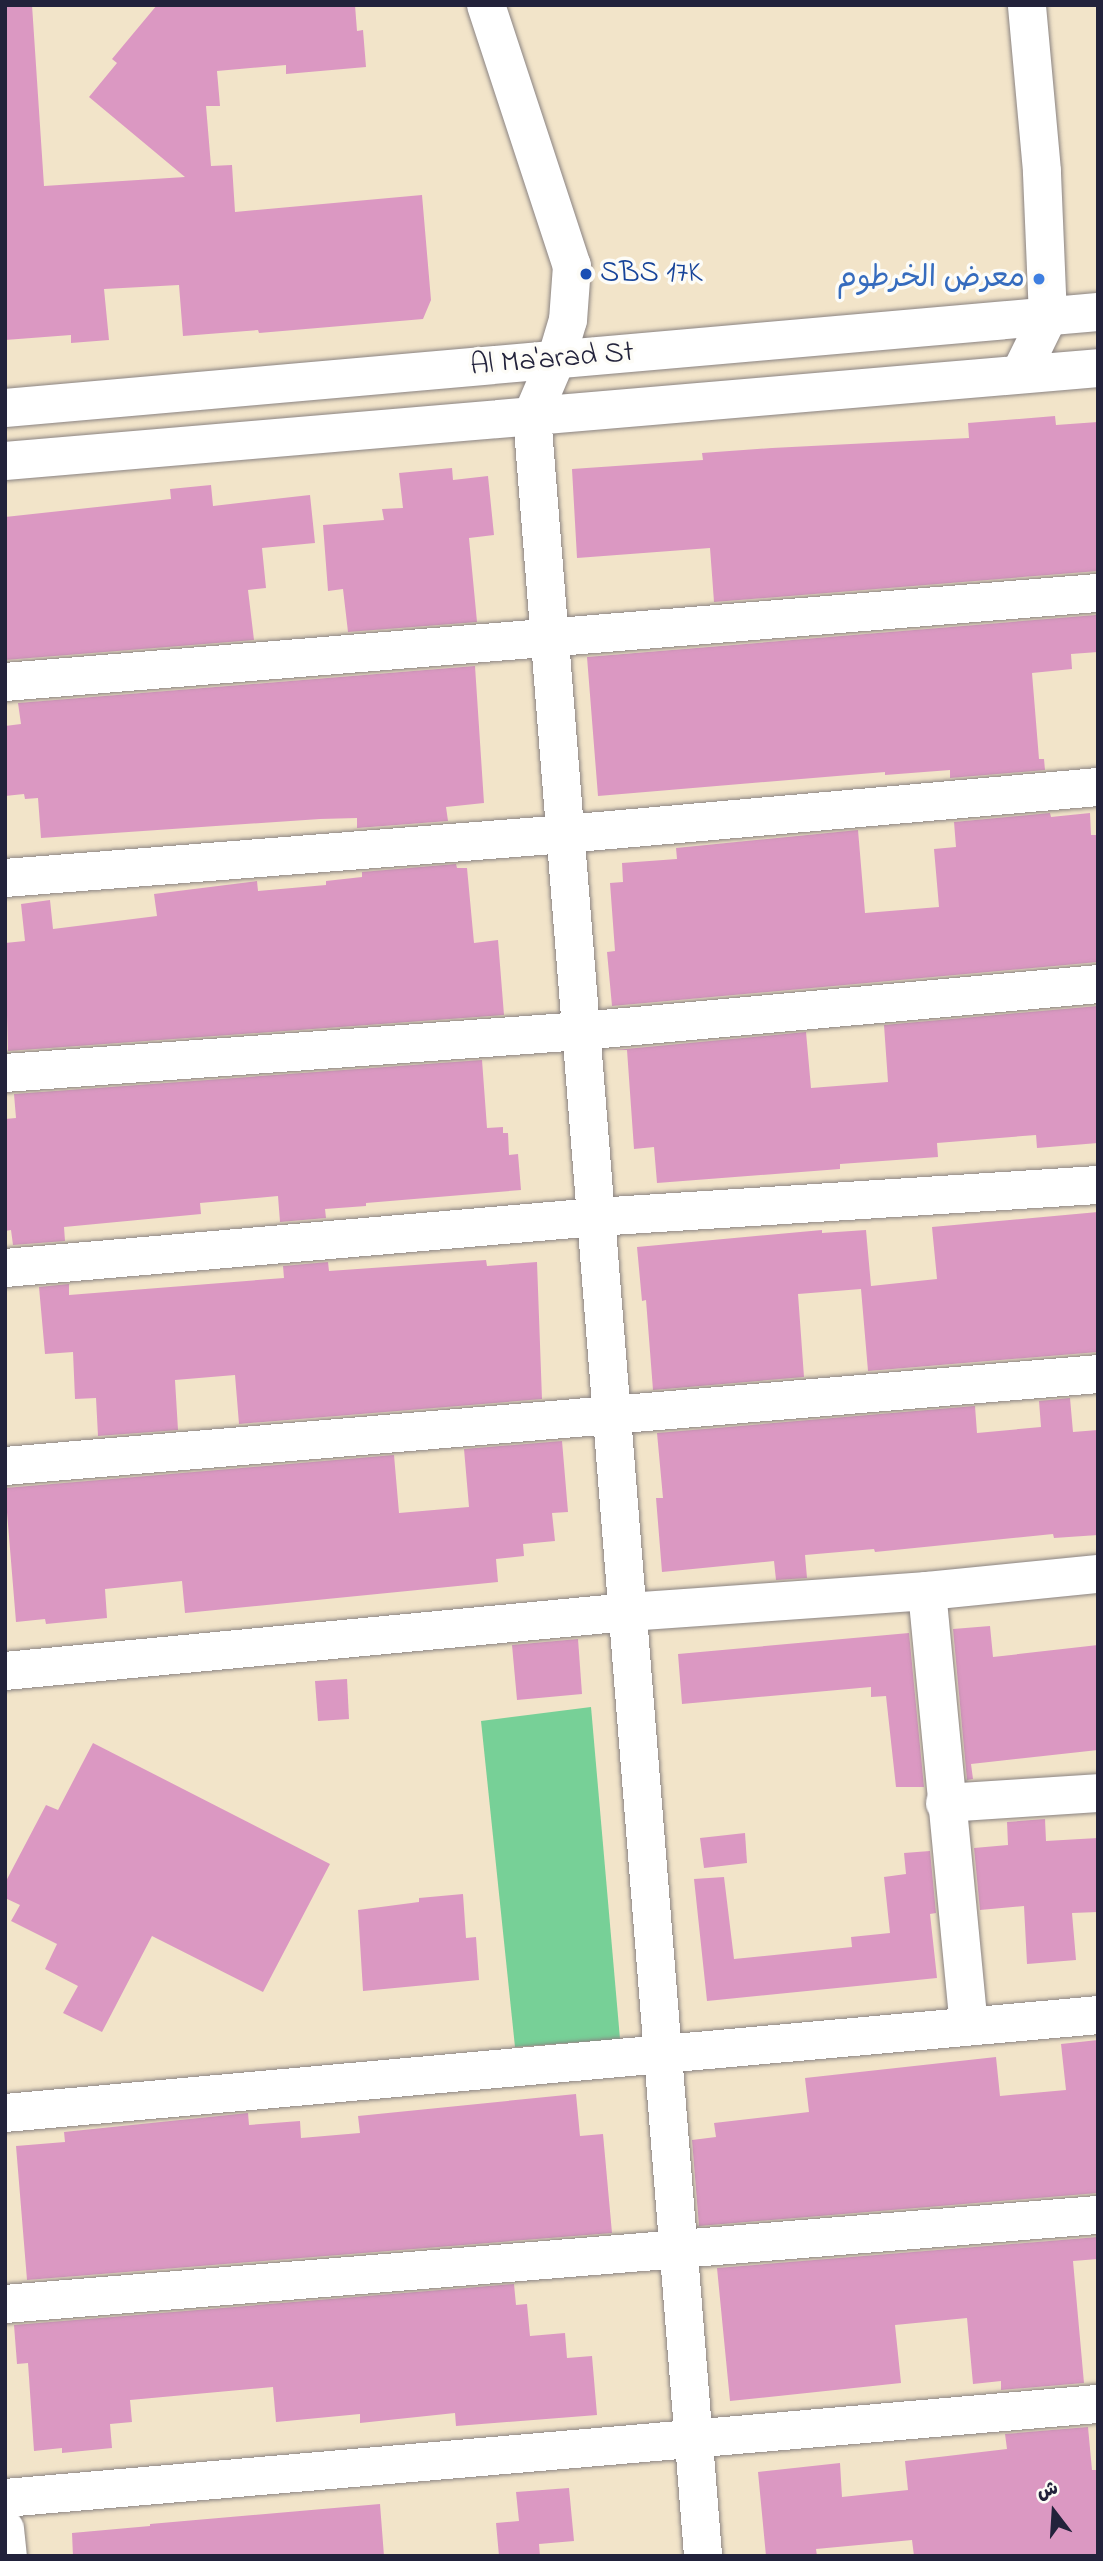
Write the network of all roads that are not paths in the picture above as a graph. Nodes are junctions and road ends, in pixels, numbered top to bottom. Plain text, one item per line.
1 (486, 5) edge
2 (1027, 5) edge
3 (1098, 312) edge
4 (1048, 317) junction
5 (556, 360) junction
6 (1098, 368) edge
7 (1020, 374) junction
8 (5, 408) edge
9 (532, 416) junction
10 (5, 461) edge
11 (1098, 593) edge
12 (550, 637) junction
13 (5, 682) edge
14 (1098, 787) edge
15 (565, 834) junction
16 (5, 878) edge
17 (1098, 984) edge
18 (581, 1031) junction
19 (5, 1073) edge
20 (1098, 1185) edge
21 (596, 1217) junction
22 (5, 1268) edge
23 (1098, 1374) edge
24 (612, 1416) junction
25 (5, 1466) edge
26 (1098, 1574) edge
27 (927, 1591) junction
28 (628, 1612) junction
29 (5, 1671) edge
30 (1098, 1793) edge
31 (945, 1803) junction
32 (1098, 2015) edge
33 (969, 2026) junction
34 (663, 2054) junction
35 (5, 2113) edge
36 (1098, 2215) edge
37 (678, 2252) junction
38 (5, 2304) edge
39 (1098, 2404) edge
40 (694, 2440) junction
41 (5, 2498) edge
42 (5, 2529) edge
43 (8, 2556) edge
44 (703, 2556) edge

1 - 5 street
2 - 4 street
3 - 4 street, Al Ma'arad St
4 - 5 street, Al Ma'arad St
4 - 7 street
5 - 8 street, Al Ma'arad St
5 - 9 street
6 - 7 street, Al Ma'arad St
7 - 9 street, Al Ma'arad St
9 - 10 street, Al Ma'arad St
9 - 12 street
11 - 12 street
12 - 13 street
12 - 15 street
14 - 15 street
15 - 16 street
15 - 18 street
17 - 18 street
18 - 19 street
18 - 21 street
20 - 21 street
21 - 22 street
21 - 24 street
23 - 24 street
24 - 25 street
24 - 28 street
26 - 27 street
27 - 28 street
27 - 31 street
28 - 29 street
28 - 34 street
30 - 31 street
31 - 33 street
32 - 33 street
33 - 34 street
34 - 35 street
34 - 37 street
36 - 37 street
37 - 38 street
37 - 40 street
39 - 40 street
40 - 41 street
40 - 44 street
42 - 43 street

